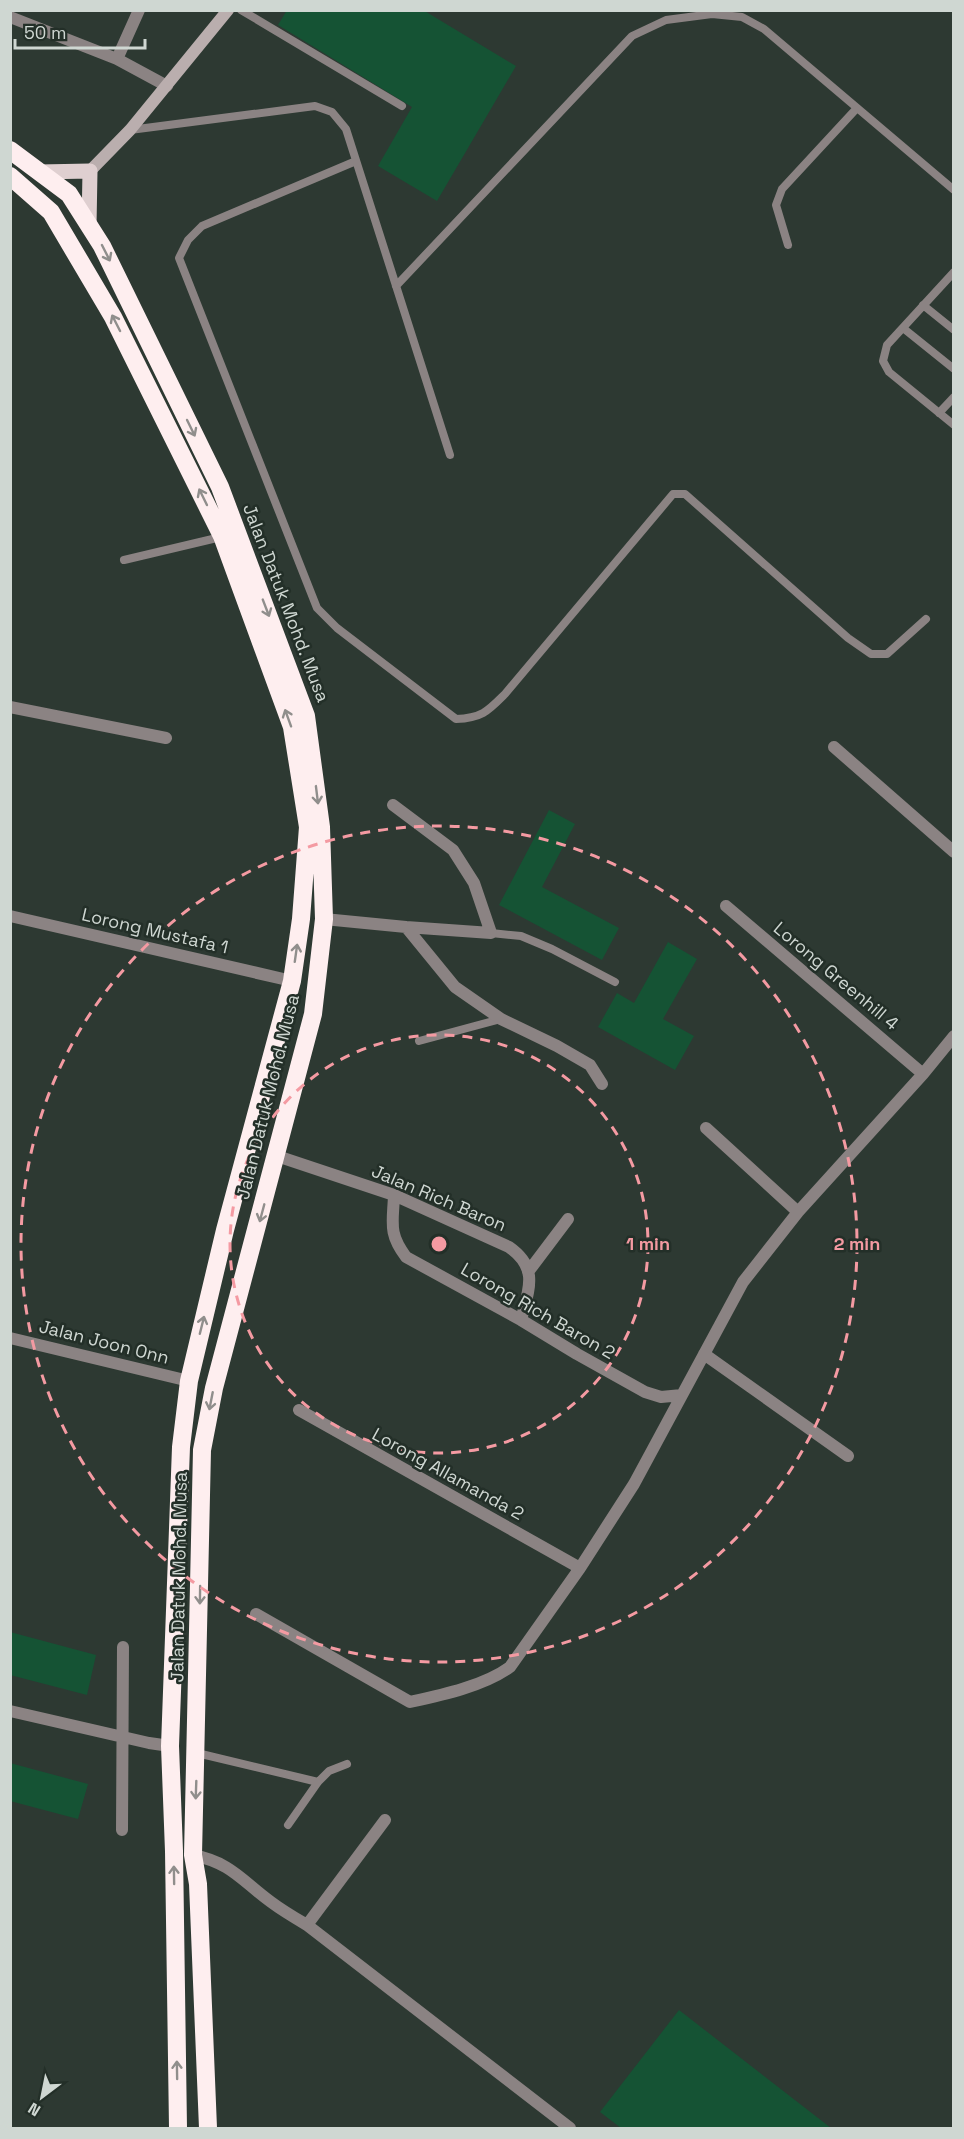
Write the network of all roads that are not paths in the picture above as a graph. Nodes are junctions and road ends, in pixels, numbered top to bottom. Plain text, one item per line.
1 (139, 10) edge
2 (228, 10) edge
3 (241, 10) edge
4 (10, 17) edge
5 (117, 59) junction
6 (167, 86) junction
7 (402, 106) dead end
8 (857, 108) junction
9 (130, 130) junction
10 (10, 150) edge
11 (356, 161) junction
12 (90, 171) junction
13 (39, 172) junction
14 (10, 176) edge
15 (954, 190) edge
16 (89, 226) junction
17 (788, 245) dead end
18 (954, 272) edge
19 (396, 286) junction
20 (923, 305) junction
21 (903, 328) junction
22 (954, 330) edge
23 (954, 369) edge
24 (954, 397) edge
25 (939, 413) junction
26 (954, 425) edge
27 (450, 454) dead end
28 (222, 536) junction
29 (124, 560) dead end
30 (926, 619) dead end
31 (10, 707) edge
32 (166, 738) dead end
33 (834, 747) dead end
34 (393, 805) dead end
35 (954, 852) edge
36 (726, 906) dead end
37 (10, 916) edge
38 (324, 919) junction
39 (405, 927) junction
40 (491, 933) junction
41 (292, 981) junction
42 (615, 982) dead end
43 (501, 1019) junction
44 (954, 1036) edge
45 (418, 1041) dead end
46 (922, 1074) junction
47 (603, 1084) dead end
48 (706, 1128) dead end
49 (277, 1156) junction
50 (242, 1172) junction
51 (394, 1195) junction
52 (798, 1212) junction
53 (568, 1219) dead end
54 (528, 1272) junction
55 (521, 1320) junction
56 (10, 1338) edge
57 (704, 1354) junction
58 (189, 1381) junction
59 (682, 1395) junction
60 (299, 1410) dead end
61 (848, 1456) dead end
62 (580, 1568) junction
63 (256, 1614) dead end
64 (123, 1647) dead end
65 (10, 1711) edge
66 (124, 1737) junction
67 (171, 1746) junction
68 (197, 1753) junction
69 (347, 1764) dead end
70 (318, 1782) junction
71 (385, 1820) dead end
72 (288, 1826) dead end
73 (122, 1830) dead end
74 (193, 1855) junction
75 (307, 1925) junction
76 (178, 2128) edge
77 (208, 2128) edge
78 (570, 2128) edge

1 - 5 street
2 - 6 street
3 - 7 lane
4 - 5 street
5 - 6 street
6 - 9 street
8 - 15 lane
8 - 17 lane
8 - 19 lane
9 - 11 lane
9 - 12 street
10 - 13 highway, Jalan Datuk Mohd. Musa
11 - 19 lane
11 - 30 lane
12 - 13 main road
12 - 16 main road
13 - 16 highway, Jalan Datuk Mohd. Musa
28 -> 14 highway, Jalan Datuk Mohd. Musa
16 -> 38 highway, Jalan Datuk Mohd. Musa
18 - 20 lane
19 - 27 lane
20 - 21 lane
20 - 22 lane
21 - 23 lane
21 - 25 lane
24 - 25 lane
25 - 26 lane
28 - 29 lane
41 -> 28 highway, Jalan Datuk Mohd. Musa
31 - 32 street
33 - 35 street
34 - 40 street
36 - 46 street, Lorong Greenhill 4
37 - 41 street, Lorong Mustafa 1
38 - 39 street
38 - 49 highway, Jalan Datuk Mohd. Musa
39 - 40 street
39 - 43 street
40 - 42 lane
41 - 50 highway, Jalan Datuk Mohd. Musa
43 - 45 lane
43 - 47 street
44 - 46 street
46 - 52 street
48 - 52 street
49 - 50 highway
49 - 51 street, Jalan Rich Baron
49 -> 68 highway, Jalan Datuk Mohd. Musa
58 -> 50 highway, Jalan Datuk Mohd. Musa
51 - 54 street, Jalan Rich Baron
51 - 55 street, Lorong Rich Baron 2
52 - 57 street
53 - 54 street
54 - 55 street
55 - 59 street, Lorong Rich Baron 2
56 - 58 street, Jalan Joon Onn
57 - 59 street
57 - 61 street
58 - 67 highway, Jalan Datuk Mohd. Musa
59 - 62 street
60 - 62 street, Lorong Allamanda 2
62 - 63 street
64 - 66 street
65 - 66 street
66 - 67 street
66 - 73 street
76 -> 67 highway, Jalan Datuk Mohd. Musa
68 - 70 lane
68 -> 74 highway, Jalan Datuk Mohd. Musa
69 - 70 lane
70 - 72 lane
71 - 75 street
74 - 75 street
74 - 77 highway, Jalan Datuk Mohd. Musa
75 - 78 street

